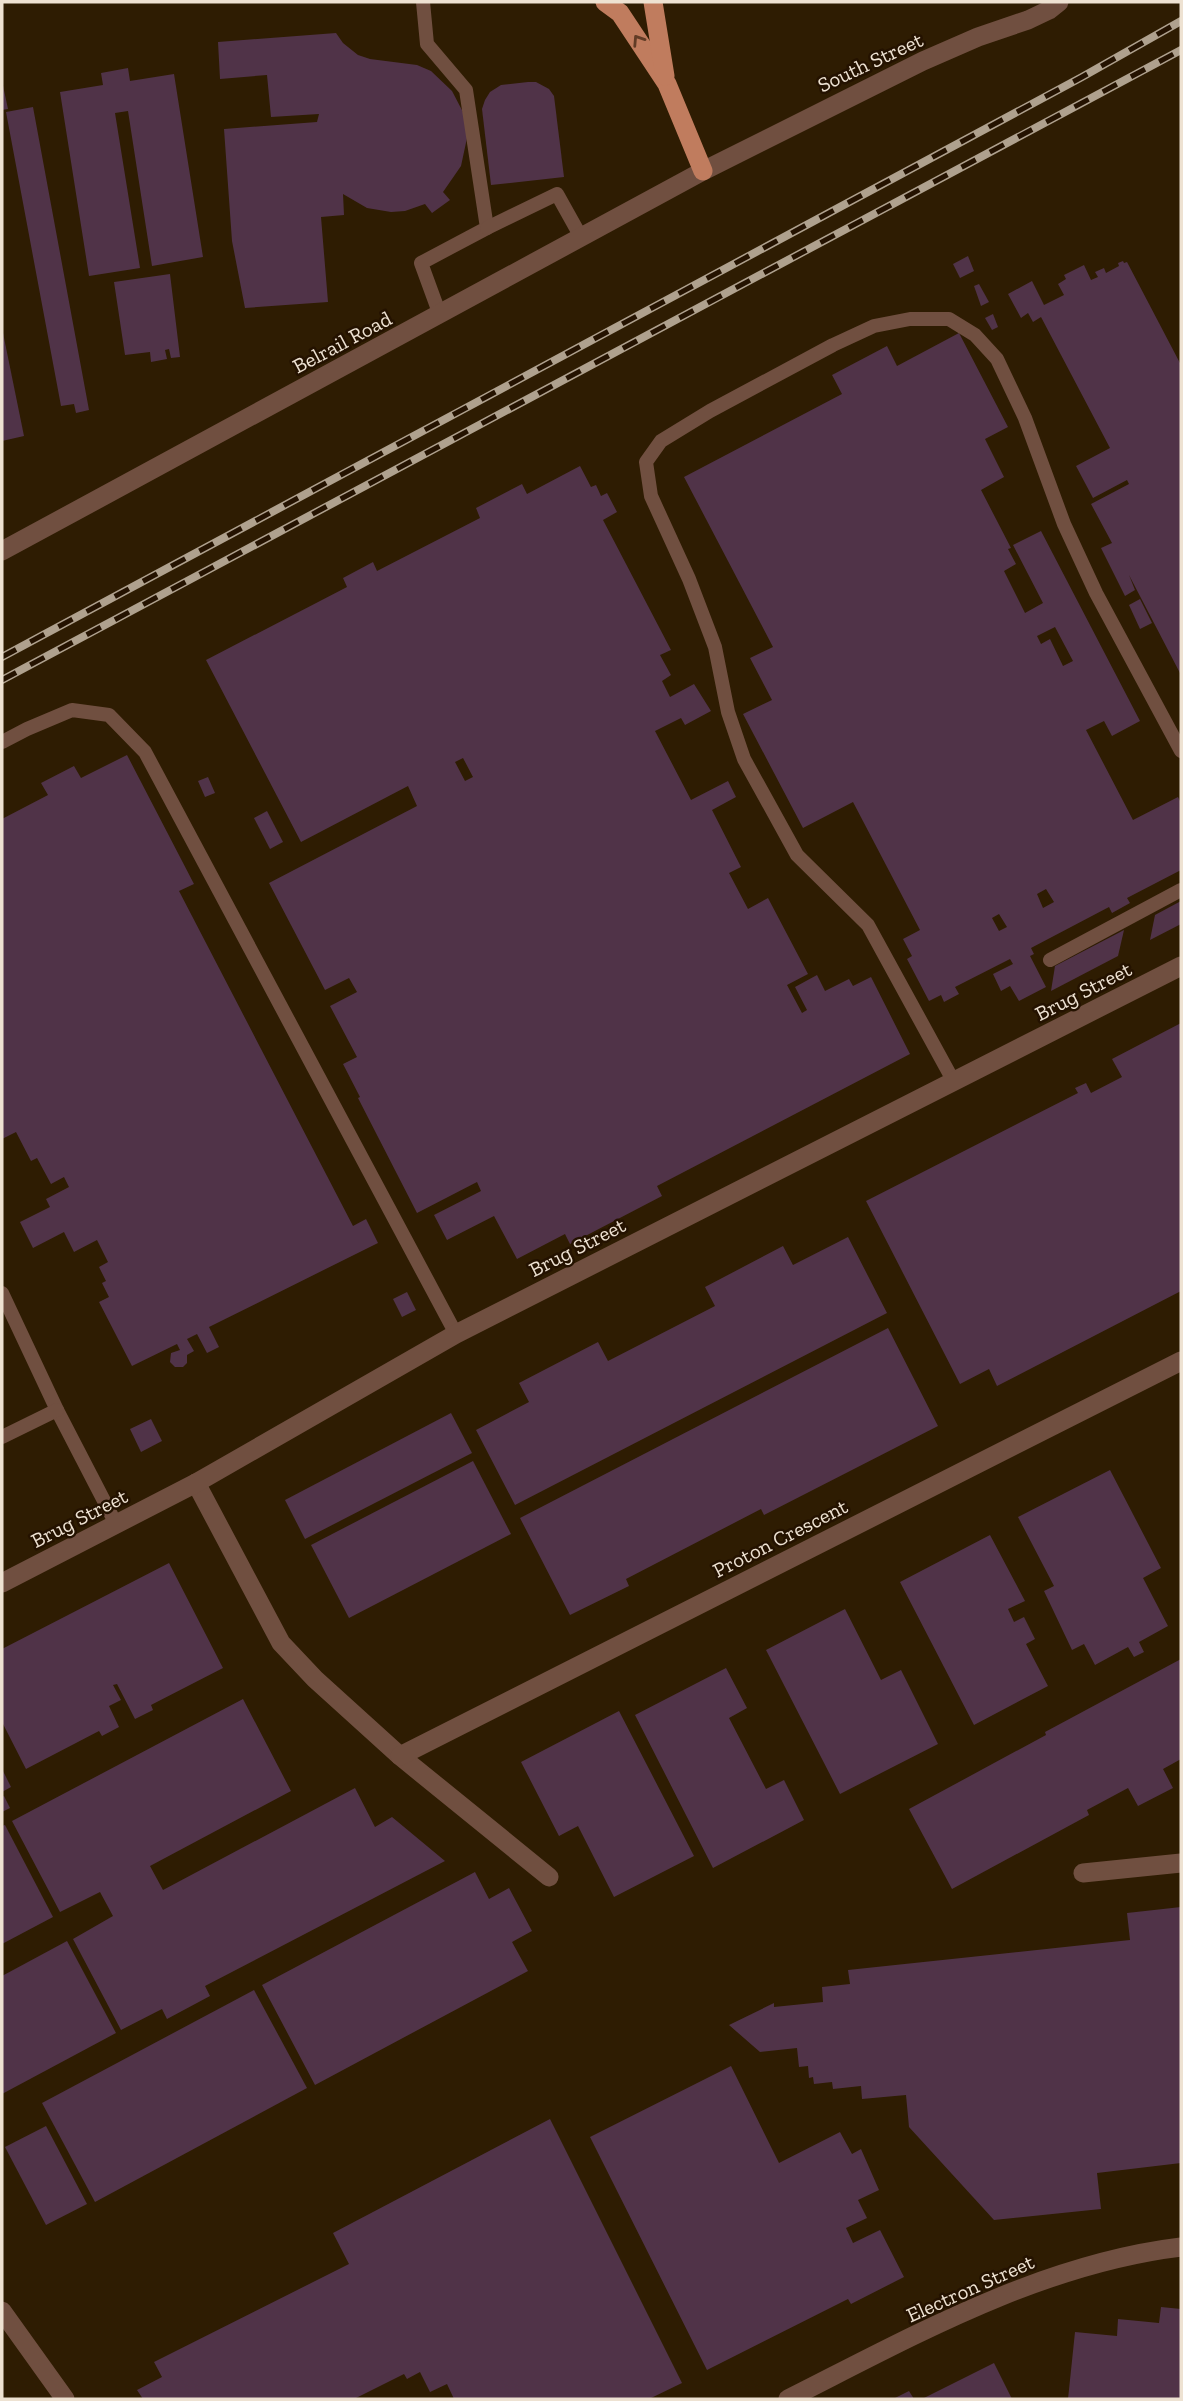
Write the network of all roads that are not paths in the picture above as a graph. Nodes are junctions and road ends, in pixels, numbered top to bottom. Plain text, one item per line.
1 (423, 2) edge
2 (605, 2) edge
3 (653, 2) edge
4 (1059, 2) edge
5 (667, 84) junction
6 (704, 171) junction
7 (487, 228) junction
8 (581, 237) junction
9 (440, 315) junction
10 (2, 551) edge
11 (2, 742) edge
12 (1181, 751) edge
13 (1181, 890) edge
14 (1050, 960) dead end
15 (1181, 966) edge
16 (954, 1082) junction
17 (2, 1293) edge
18 (456, 1334) junction
19 (1181, 1361) edge
20 (57, 1410) junction
21 (2, 1437) edge
22 (196, 1483) junction
23 (117, 1524) junction
24 (2, 1584) edge
25 (400, 1756) junction
26 (1181, 1863) edge
27 (1083, 1873) dead end
28 (550, 1877) dead end
29 (1181, 2247) edge
30 (2, 2311) edge
31 (65, 2399) edge
32 (788, 2399) edge

1 - 7 lane
5 -> 2 main road
3 - 5 main road
4 - 6 street, South Street
5 - 6 main road
6 - 8 street, Belrail Road
7 - 8 lane
7 - 9 lane
8 - 9 street, Belrail Road
9 - 10 street, Belrail Road
11 - 18 lane
12 - 16 lane
13 - 14 lane
15 - 16 street, Brug Street
16 - 18 street, Brug Street
17 - 20 lane
18 - 22 street, Brug Street
19 - 25 street, Proton Crescent
20 - 21 lane
20 - 23 lane
22 - 23 street, Brug Street
22 - 25 street
23 - 24 street, Brug Street
25 - 28 street
26 - 27 street
29 - 32 street, Electron Street
30 - 31 street

